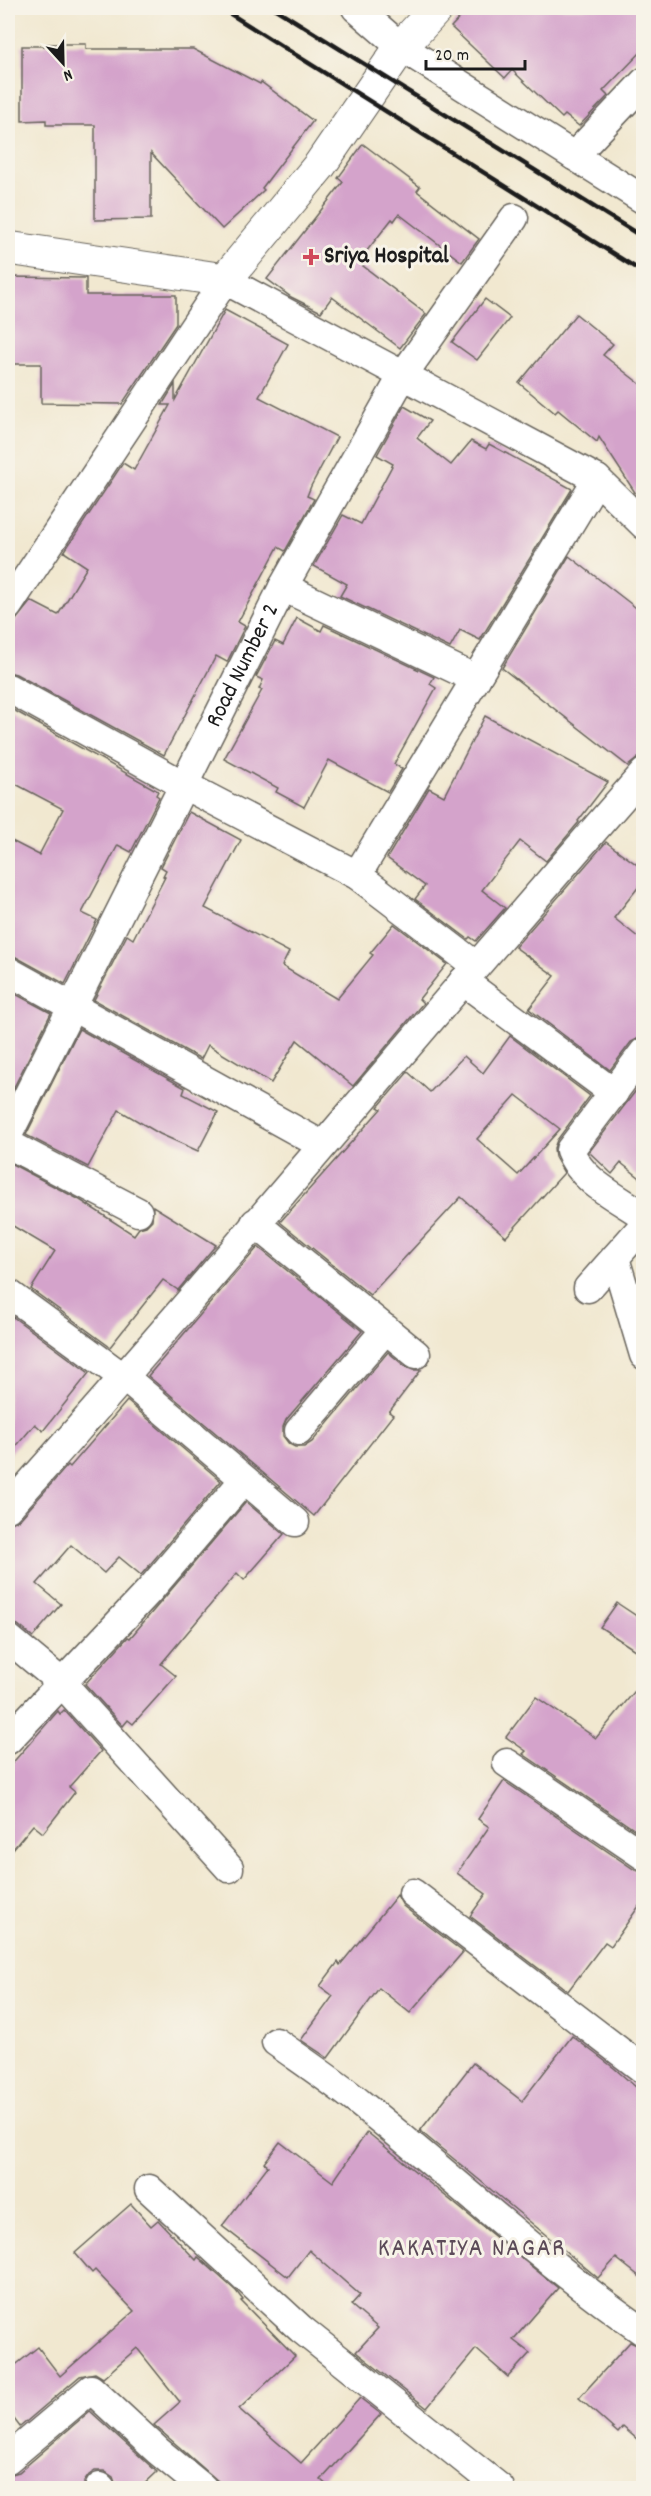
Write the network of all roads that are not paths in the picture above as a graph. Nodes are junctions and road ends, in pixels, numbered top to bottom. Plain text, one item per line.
1 (356, 8) edge
2 (437, 8) edge
3 (401, 47) junction
4 (644, 82) edge
5 (574, 156) junction
6 (644, 200) edge
7 (514, 218) dead end
8 (8, 248) edge
9 (225, 280) junction
10 (403, 375) junction
11 (597, 479) junction
12 (644, 525) edge
13 (283, 587) junction
14 (8, 606) edge
15 (476, 680) junction
16 (8, 688) edge
17 (644, 773) edge
18 (182, 784) junction
19 (357, 875) junction
20 (8, 971) edge
21 (469, 973) junction
22 (71, 1005) junction
23 (644, 1052) edge
24 (614, 1093) junction
25 (8, 1135) edge
26 (8, 1144) edge
27 (322, 1145) junction
28 (138, 1212) dead end
29 (644, 1216) edge
30 (255, 1223) junction
31 (644, 1225) edge
32 (615, 1258) junction
33 (588, 1288) dead end
34 (8, 1293) edge
35 (386, 1329) junction
36 (417, 1354) dead end
37 (644, 1355) edge
38 (123, 1377) junction
39 (299, 1431) dead end
40 (243, 1481) junction
41 (8, 1508) edge
42 (295, 1522) dead end
43 (8, 1638) edge
44 (61, 1682) junction
45 (8, 1740) edge
46 (507, 1763) dead end
47 (644, 1856) edge
48 (229, 1868) dead end
49 (413, 1893) dead end
50 (276, 2042) dead end
51 (644, 2070) edge
52 (149, 2189) dead end
53 (644, 2332) edge
54 (8, 2459) edge
55 (203, 2488) edge
56 (500, 2488) edge

1 - 3 street
2 - 3 street
3 - 5 street
3 - 9 street
4 - 5 street
5 - 6 street
7 - 10 street, Road Number 2
8 - 9 street
9 - 10 street
9 - 14 street
10 - 11 street
10 - 13 street, Road Number 2
11 - 12 street
11 - 15 street
13 - 15 street
13 - 18 street, Road Number 2
15 - 19 street
16 - 18 street
17 - 21 street
18 - 19 street
18 - 22 street, Road Number 2
19 - 21 street
20 - 22 street
21 - 24 street
21 - 27 street
22 - 25 street, Road Number 2
22 - 27 street
23 - 24 street
24 - 29 street
26 - 28 street
27 - 30 street
30 - 35 street
30 - 38 street
31 - 32 street
32 - 33 street
32 - 37 street
34 - 38 street
35 - 36 street
35 - 39 street
38 - 40 street
38 - 41 street
40 - 42 street
40 - 44 street
43 - 44 street
44 - 45 street
44 - 48 street
46 - 47 street
49 - 51 street
50 - 53 street
52 - 56 street
54 - 55 street

